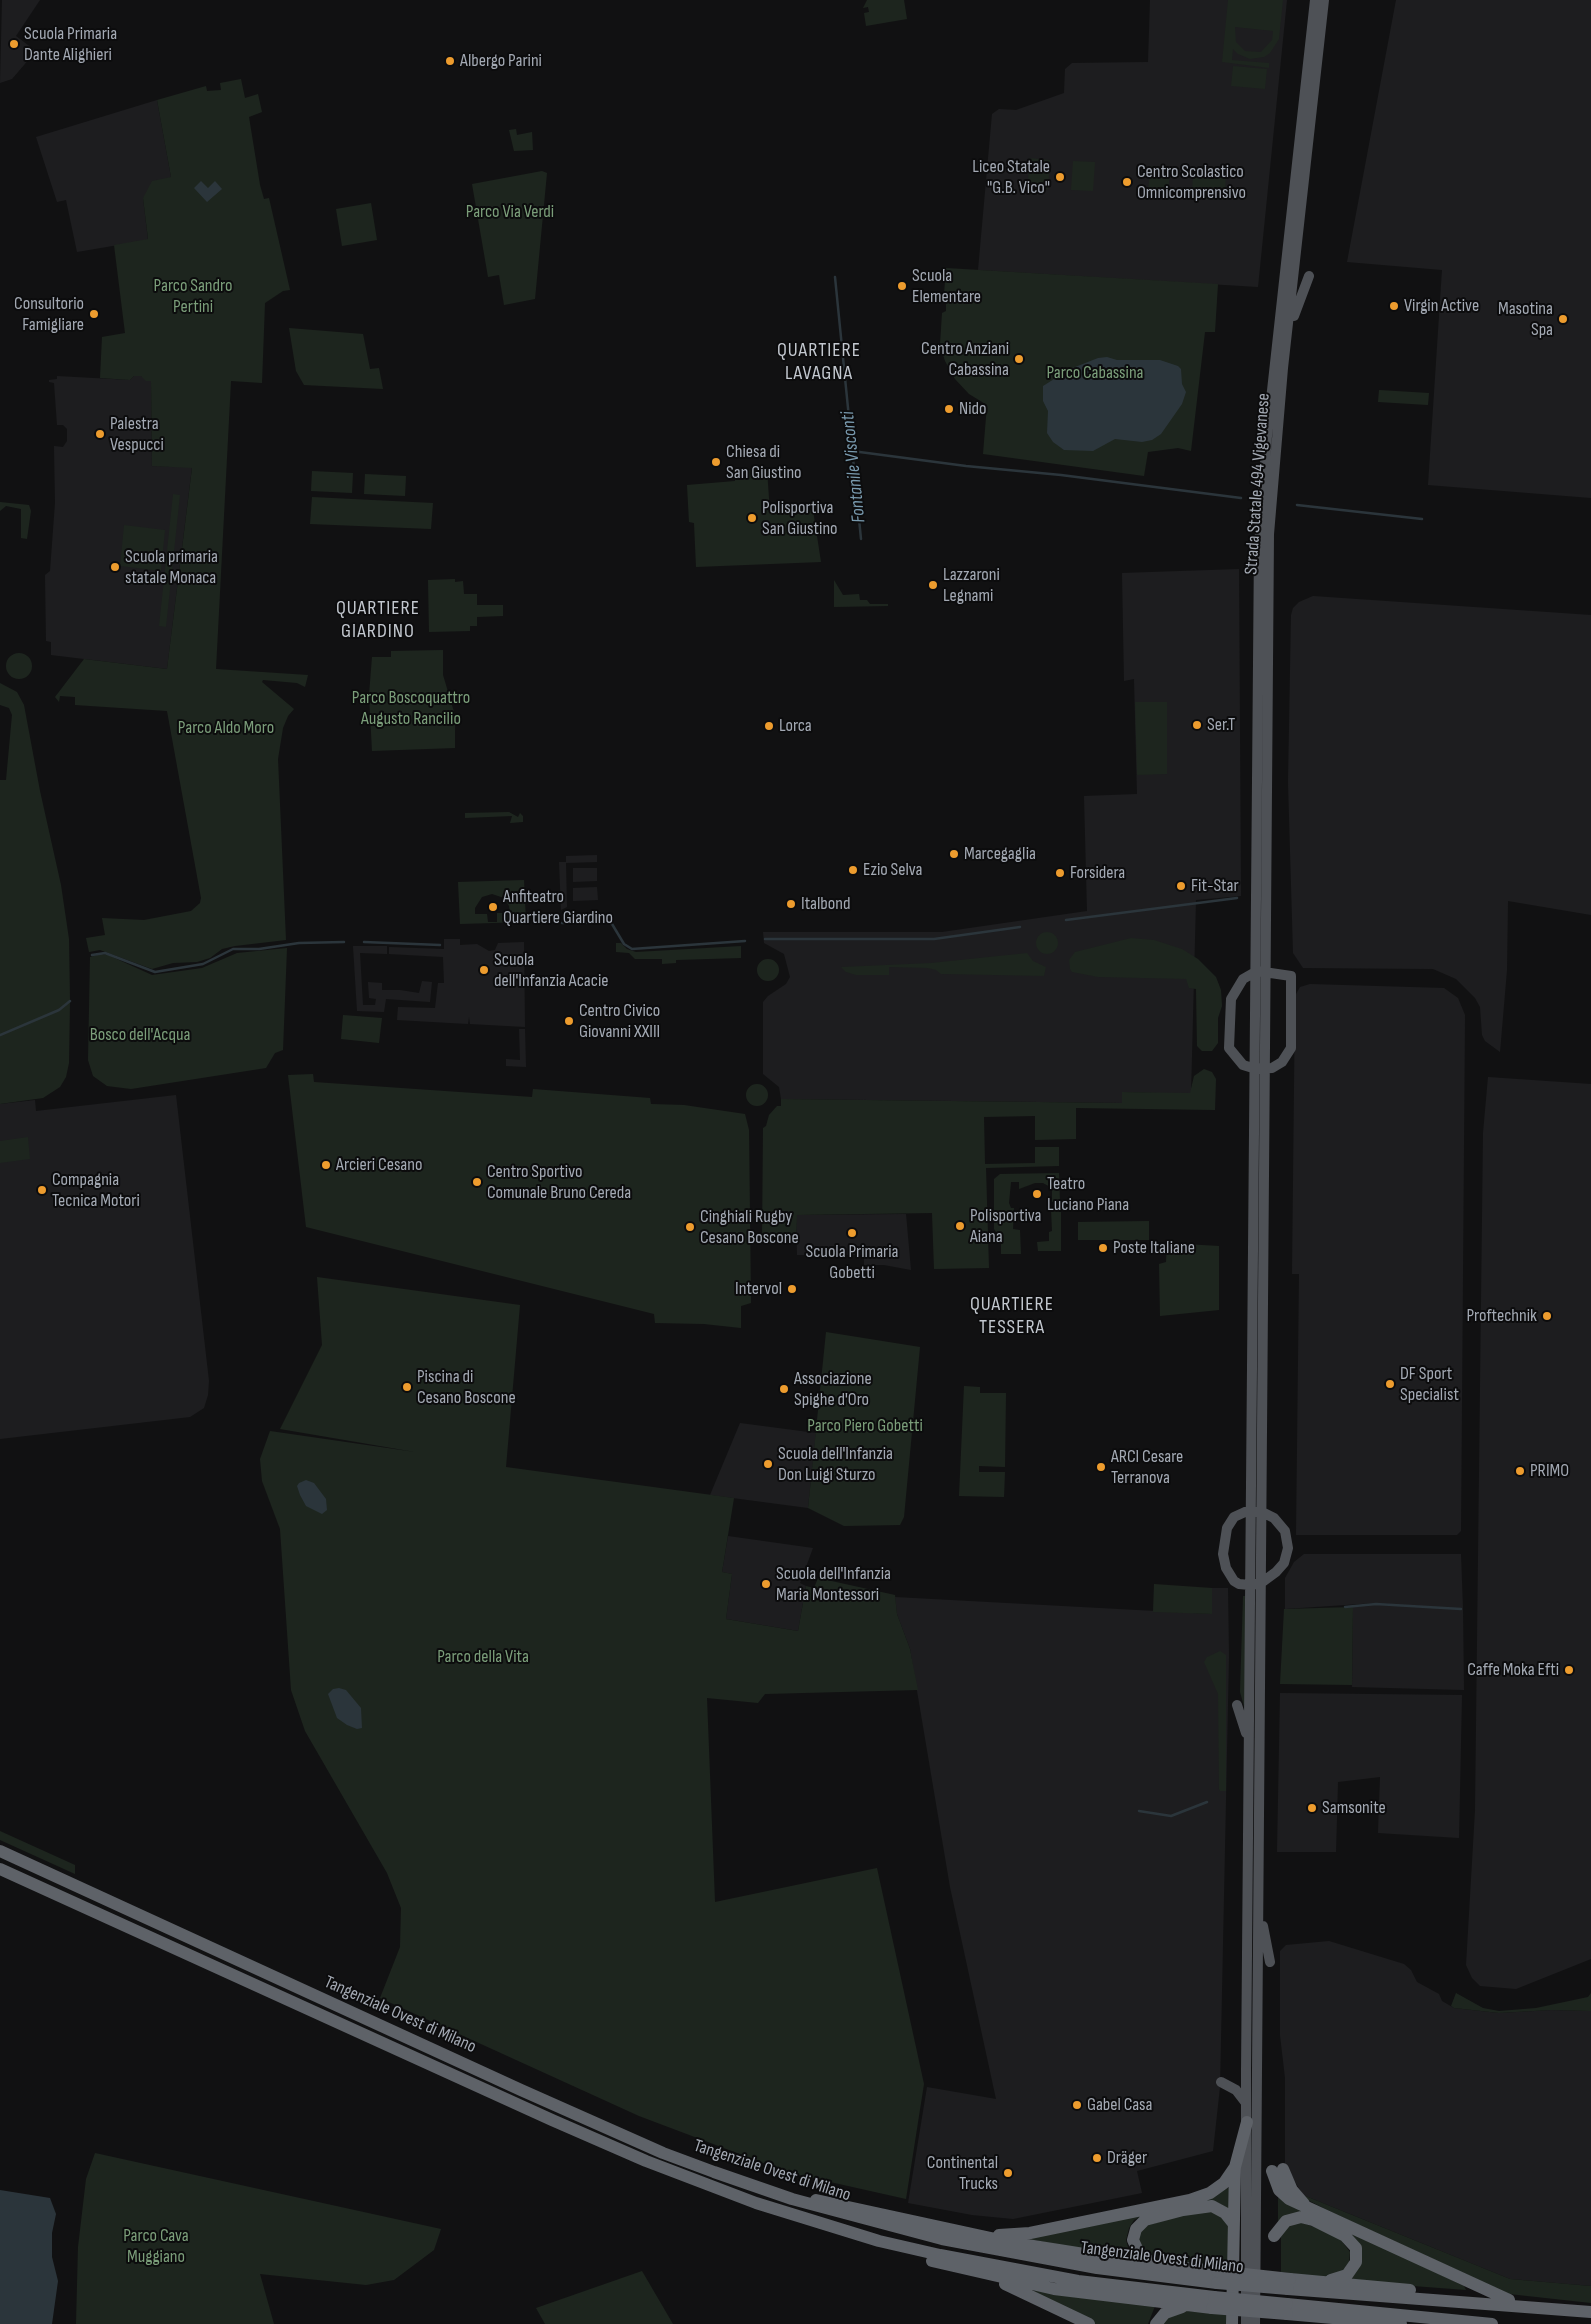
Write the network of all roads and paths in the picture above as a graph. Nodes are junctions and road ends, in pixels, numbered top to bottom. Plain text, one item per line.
1 (1315, 0) edge
2 (1324, 0) edge
3 (1309, 276) dead end
4 (1280, 396) junction
5 (1262, 972) junction
6 (1261, 1069) junction
7 (1251, 1511) junction
8 (1262, 1512) junction
9 (1261, 1582) junction
10 (1250, 1585) junction
11 (1237, 1705) dead end
12 (1249, 1742) junction
13 (0, 1851) edge
14 (0, 1869) edge
15 (1259, 1902) junction
16 (1270, 1962) dead end
17 (1221, 2082) dead end
18 (1246, 2103) junction
19 (1247, 2122) junction
20 (1235, 2167) junction
21 (1278, 2170) dead end
22 (792, 2199) junction
23 (1233, 2223) junction
24 (937, 2227) junction
25 (1274, 2236) dead end
26 (879, 2241) junction
27 (1154, 2265) junction
28 (979, 2273) junction
29 (1217, 2277) junction
30 (1321, 2282) junction
31 (1289, 2284) junction
32 (1509, 2300) junction
33 (1210, 2304) junction
34 (1287, 2309) junction
35 (1561, 2309) junction
36 (1591, 2312) edge
37 (1356, 2322) edge
38 (1089, 2324) edge
39 (1156, 2324) edge
40 (1232, 2324) edge
41 (1246, 2324) edge
42 (1255, 2324) edge
43 (1400, 2324) edge
44 (1492, 2324) edge

1 - 5 main road, Strada Statale 494 Vigevanese
2 - 4 main road, Strada Statale 494 Vigevanese
3 - 4 main road
4 - 5 main road, Strada Statale 494 Vigevanese
5 - 6 main road
5 - 6 main road
5 - 6 main road
6 - 7 main road
6 - 8 main road
7 - 8 main road
7 - 10 main road
7 - 10 main road
8 - 9 main road
8 - 9 main road
9 - 10 main road
9 - 15 main road
10 - 12 main road
11 - 12 main road
12 - 18 main road
13 - 22 highway, Tangenziale Ovest di Milano
14 - 26 highway, Tangenziale Ovest di Milano
15 - 16 main road
15 - 42 main road
17 - 18 main road
18 - 19 main road
19 - 20 highway
19 - 41 main road
20 - 23 highway
20 - 24 highway
21 - 32 highway
22 - 24 highway
22 - 29 highway, Tangenziale Ovest di Milano
23 - 27 highway
23 - 40 highway
24 - 27 highway
25 - 30 highway
26 - 28 highway
26 - 33 highway, Tangenziale Ovest di Milano
27 - 29 highway
28 - 33 highway
28 - 38 highway
29 - 31 highway, Tangenziale Ovest di Milano, bridge
30 - 31 highway
30 - 32 highway
31 - 35 highway, Tangenziale Ovest di Milano
32 - 35 highway
33 - 34 highway, bridge
33 - 39 highway
34 - 37 highway
34 - 44 highway
35 - 36 highway
37 - 43 highway

